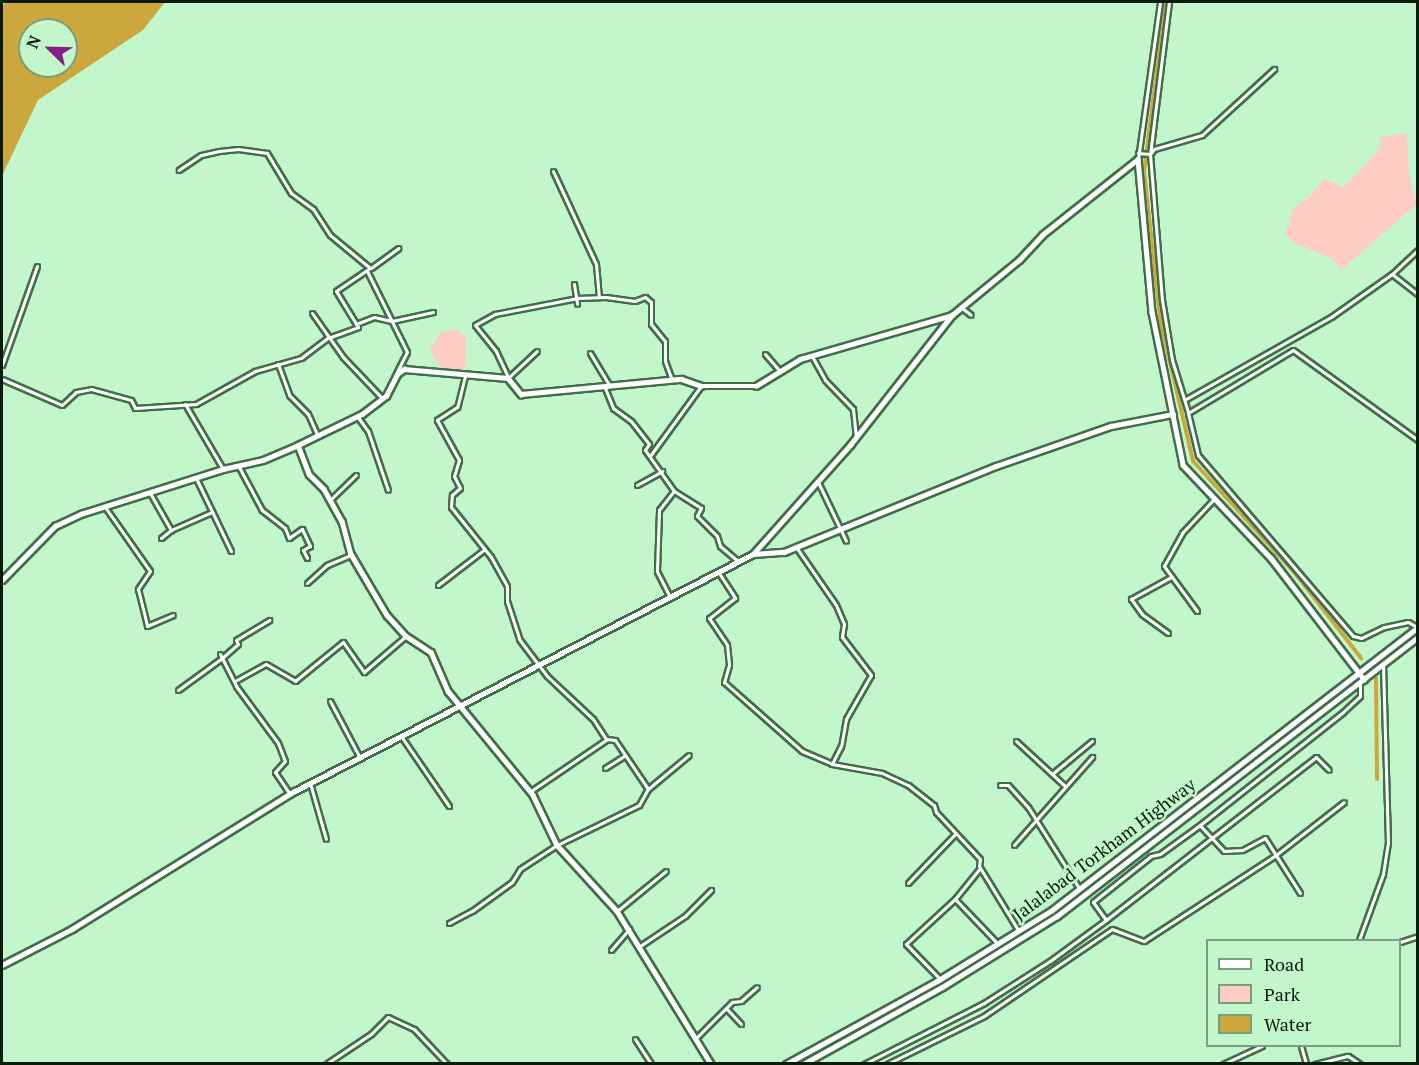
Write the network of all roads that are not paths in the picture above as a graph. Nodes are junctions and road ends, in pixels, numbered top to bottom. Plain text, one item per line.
1 (1160, 2) edge
2 (1169, 2) edge
3 (1274, 69) dead end
4 (1138, 153) junction
5 (1150, 154) junction
6 (1138, 159) junction
7 (179, 170) dead end
8 (553, 171) dead end
9 (399, 248) dead end
10 (1418, 250) edge
11 (37, 266) dead end
12 (368, 269) junction
13 (1392, 274) junction
14 (574, 284) dead end
15 (1418, 294) edge
16 (599, 296) junction
17 (577, 298) junction
18 (577, 304) dead end
19 (962, 308) junction
20 (433, 312) dead end
21 (312, 313) dead end
22 (951, 315) junction
23 (971, 315) dead end
24 (392, 321) junction
25 (356, 324) junction
26 (328, 338) junction
27 (537, 351) dead end
28 (590, 354) dead end
29 (765, 354) dead end
30 (813, 358) junction
31 (278, 364) junction
32 (2, 365) edge
33 (778, 370) junction
34 (397, 374) junction
35 (465, 376) junction
36 (508, 378) junction
37 (2, 379) edge
38 (672, 380) junction
39 (701, 386) junction
40 (608, 388) junction
41 (381, 397) junction
42 (1185, 399) junction
43 (185, 404) junction
44 (1188, 413) junction
45 (1173, 414) junction
46 (357, 416) junction
47 (318, 436) junction
48 (856, 437) junction
49 (1418, 440) edge
50 (298, 446) junction
51 (650, 456) junction
52 (239, 467) junction
53 (223, 469) junction
54 (662, 471) junction
55 (356, 475) dead end
56 (196, 478) junction
57 (818, 482) junction
58 (637, 485) dead end
59 (388, 490) dead end
60 (674, 491) junction
61 (150, 493) junction
62 (1215, 498) junction
63 (330, 500) junction
64 (105, 507) junction
65 (212, 512) junction
66 (842, 529) junction
67 (171, 530) junction
68 (161, 538) dead end
69 (846, 541) dead end
70 (796, 547) junction
71 (485, 549) junction
72 (231, 550) dead end
73 (352, 554) junction
74 (753, 555) junction
75 (308, 558) dead end
76 (740, 563) junction
77 (719, 573) junction
78 (1171, 577) junction
79 (2, 580) edge
80 (307, 583) dead end
81 (438, 585) dead end
82 (671, 599) junction
83 (1197, 611) dead end
84 (173, 615) dead end
85 (269, 620) dead end
86 (1417, 627) edge
87 (1168, 633) dead end
88 (406, 636) junction
89 (1418, 637) edge
90 (220, 654) dead end
91 (222, 658) junction
92 (1383, 663) junction
93 (538, 665) junction
94 (1359, 670) junction
95 (1362, 680) junction
96 (235, 681) junction
97 (178, 690) dead end
98 (330, 701) dead end
99 (463, 705) junction
100 (401, 736) junction
101 (606, 739) junction
102 (1016, 741) dead end
103 (1092, 741) dead end
104 (689, 755) dead end
105 (624, 756) junction
106 (1092, 757) dead end
107 (360, 758) junction
108 (832, 764) junction
109 (605, 768) dead end
110 (1329, 770) dead end
111 (1052, 774) junction
112 (310, 783) junction
113 (1000, 785) dead end
114 (1065, 786) junction
115 (648, 789) junction
116 (531, 791) junction
117 (290, 794) junction
118 (1344, 802) dead end
119 (450, 807) dead end
120 (1036, 818) junction
121 (1200, 825) junction
122 (955, 834) junction
123 (1210, 837) junction
124 (326, 839) dead end
125 (557, 845) junction
126 (1014, 845) dead end
127 (1276, 855) junction
128 (980, 868) junction
129 (666, 871) dead end
130 (908, 882) dead end
131 (1080, 889) junction
132 (711, 890) dead end
133 (1300, 893) dead end
134 (955, 899) junction
135 (617, 911) junction
136 (1106, 920) junction
137 (449, 923) dead end
138 (629, 928) junction
139 (1019, 931) junction
140 (1418, 936) edge
141 (1359, 939) edge
142 (1401, 942) edge
143 (998, 945) junction
144 (640, 946) junction
145 (611, 950) dead end
146 (2, 965) edge
147 (940, 979) junction
148 (757, 987) dead end
149 (726, 1008) junction
150 (741, 1024) dead end
151 (696, 1038) junction
152 (635, 1039) dead end
153 (1261, 1047) edge
154 (1301, 1047) edge
155 (326, 1064) edge
156 (447, 1064) edge
157 (651, 1064) edge
158 (711, 1064) edge
159 (786, 1064) edge
160 (803, 1064) edge
161 (864, 1064) edge
162 (887, 1064) edge
163 (1223, 1064) edge
164 (1306, 1064) edge
165 (1315, 1064) edge
166 (1360, 1064) edge

1 - 4 street
2 - 5 street
3 - 5 street
4 - 5 street
4 - 6 street
5 - 42 street
6 - 19 street
6 - 45 street
7 - 12 street
8 - 16 street
9 - 12 street
10 - 13 street
11 - 32 street
12 - 24 street
12 - 25 street
13 - 15 street
13 - 42 street
14 - 17 street
16 - 17 street
16 - 38 street
17 - 18 street
17 - 36 street
19 - 22 street
19 - 23 street
20 - 24 street
21 - 26 street
22 - 30 street
22 - 48 street
24 - 25 street
24 - 34 street
25 - 26 street
26 - 31 street
26 - 41 street
27 - 36 street
28 - 40 street
29 - 33 street
30 - 33 street
30 - 48 street
31 - 43 street
31 - 47 street
33 - 39 street
34 - 35 street
34 - 41 street
35 - 36 street
35 - 71 street
36 - 40 street
37 - 43 street
38 - 39 street
38 - 40 street
39 - 51 street
40 - 51 street
41 - 46 street
42 - 44 street
43 - 53 street
44 - 49 street
44 - 86 street
45 - 62 street
45 - 66 street
46 - 47 street
46 - 59 street
47 - 50 street
48 - 57 street
50 - 52 street
50 - 63 street
51 - 54 street
52 - 53 street
52 - 75 street
53 - 56 street
54 - 58 street
54 - 60 street
55 - 63 street
56 - 61 street
56 - 65 street
57 - 66 street
57 - 74 street
60 - 76 street
60 - 82 street
61 - 64 street
61 - 67 street
62 - 78 street
62 - 94 street
63 - 73 street
64 - 79 street
64 - 84 street
65 - 67 street
65 - 72 street
66 - 69 street
66 - 70 street
67 - 68 street
70 - 74 street
70 - 108 street
71 - 81 street
71 - 93 street
73 - 80 street
73 - 88 street
74 - 76 street
76 - 77 street
77 - 82 street
77 - 108 street
78 - 83 street
78 - 87 street
82 - 93 street
85 - 91 street
86 - 94 highway, Jalalabad Torkham Highway
88 - 96 street
88 - 99 street
89 - 92 highway
90 - 91 street
91 - 96 street
91 - 97 street
92 - 95 highway
92 - 141 street
93 - 99 street
93 - 101 street
94 - 95 street
94 - 131 highway, Jalalabad Torkham Highway
95 - 121 street
95 - 160 highway
96 - 117 street
98 - 107 street
99 - 100 street
99 - 116 street
100 - 107 street
100 - 119 street
101 - 105 street
101 - 116 street
102 - 111 street
103 - 111 street
104 - 115 street
105 - 109 street
105 - 115 street
106 - 114 street
107 - 112 street
108 - 122 street
110 - 123 street
111 - 114 street
112 - 117 street
112 - 124 street
113 - 120 street
114 - 120 street
115 - 125 street
116 - 125 street
117 - 146 street
118 - 127 street
120 - 126 street
120 - 131 street
121 - 123 street
121 - 136 street
122 - 128 street
122 - 130 street
123 - 127 street
123 - 136 street
125 - 135 street
125 - 137 street
127 - 133 street
127 - 162 street
128 - 134 street
128 - 139 street
129 - 135 street
131 - 139 highway, Jalalabad Torkham Highway
132 - 144 street
134 - 143 street
134 - 147 street
135 - 138 street
136 - 161 street
138 - 144 street
138 - 145 street
139 - 143 highway, Jalalabad Torkham Highway
140 - 142 street
143 - 147 highway, Jalalabad Torkham Highway
144 - 151 street
147 - 159 highway, Jalalabad Torkham Highway
148 - 149 street
149 - 150 street
149 - 151 street
151 - 158 street
152 - 157 street
153 - 163 street
154 - 164 street
155 - 156 street
165 - 166 street

